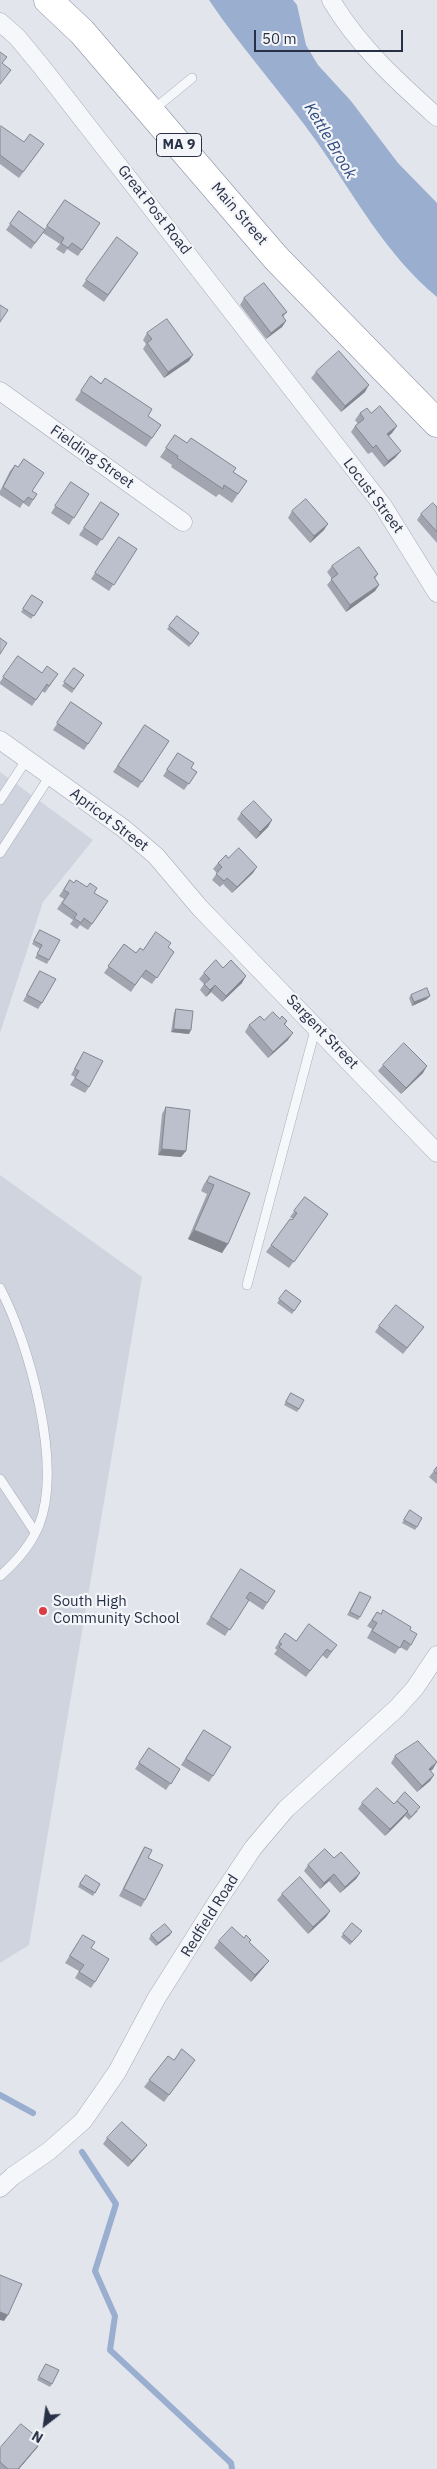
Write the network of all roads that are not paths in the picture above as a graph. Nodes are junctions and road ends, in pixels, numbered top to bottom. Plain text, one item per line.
1 (48, 0) edge
2 (331, 0) edge
3 (0, 22) edge
4 (192, 78) dead end
5 (150, 112) junction
6 (437, 117) edge
7 (0, 391) edge
8 (303, 403) joint
9 (437, 422) edge
10 (183, 522) dead end
11 (437, 593) edge
12 (0, 740) edge
13 (27, 759) junction
14 (50, 776) junction
15 (0, 800) edge
16 (0, 853) edge
17 (205, 913) joint
18 (314, 1024) junction
19 (437, 1153) edge
20 (247, 1285) dead end
21 (0, 1288) edge
22 (0, 1479) edge
23 (35, 1532) junction
24 (0, 1576) edge
25 (437, 1655) edge
26 (0, 2188) edge

1 - 5 highway, Main Street / MA 9
2 - 6 street
3 - 8 street, Great Post Road
4 - 5 lane
5 - 9 highway, Main Street / MA 9
7 - 10 street, Fielding Street
8 - 11 street, Locust Street
12 - 13 street, Apricot Street
13 - 14 street, Apricot Street
13 - 15 lane
14 - 16 lane
14 - 17 street, Apricot Street
17 - 18 street, Sargent Street
18 - 19 street, Sargent Street
18 - 20 lane
21 - 23 lane
22 - 23 lane
23 - 24 lane
25 - 26 street, Redfield Road

